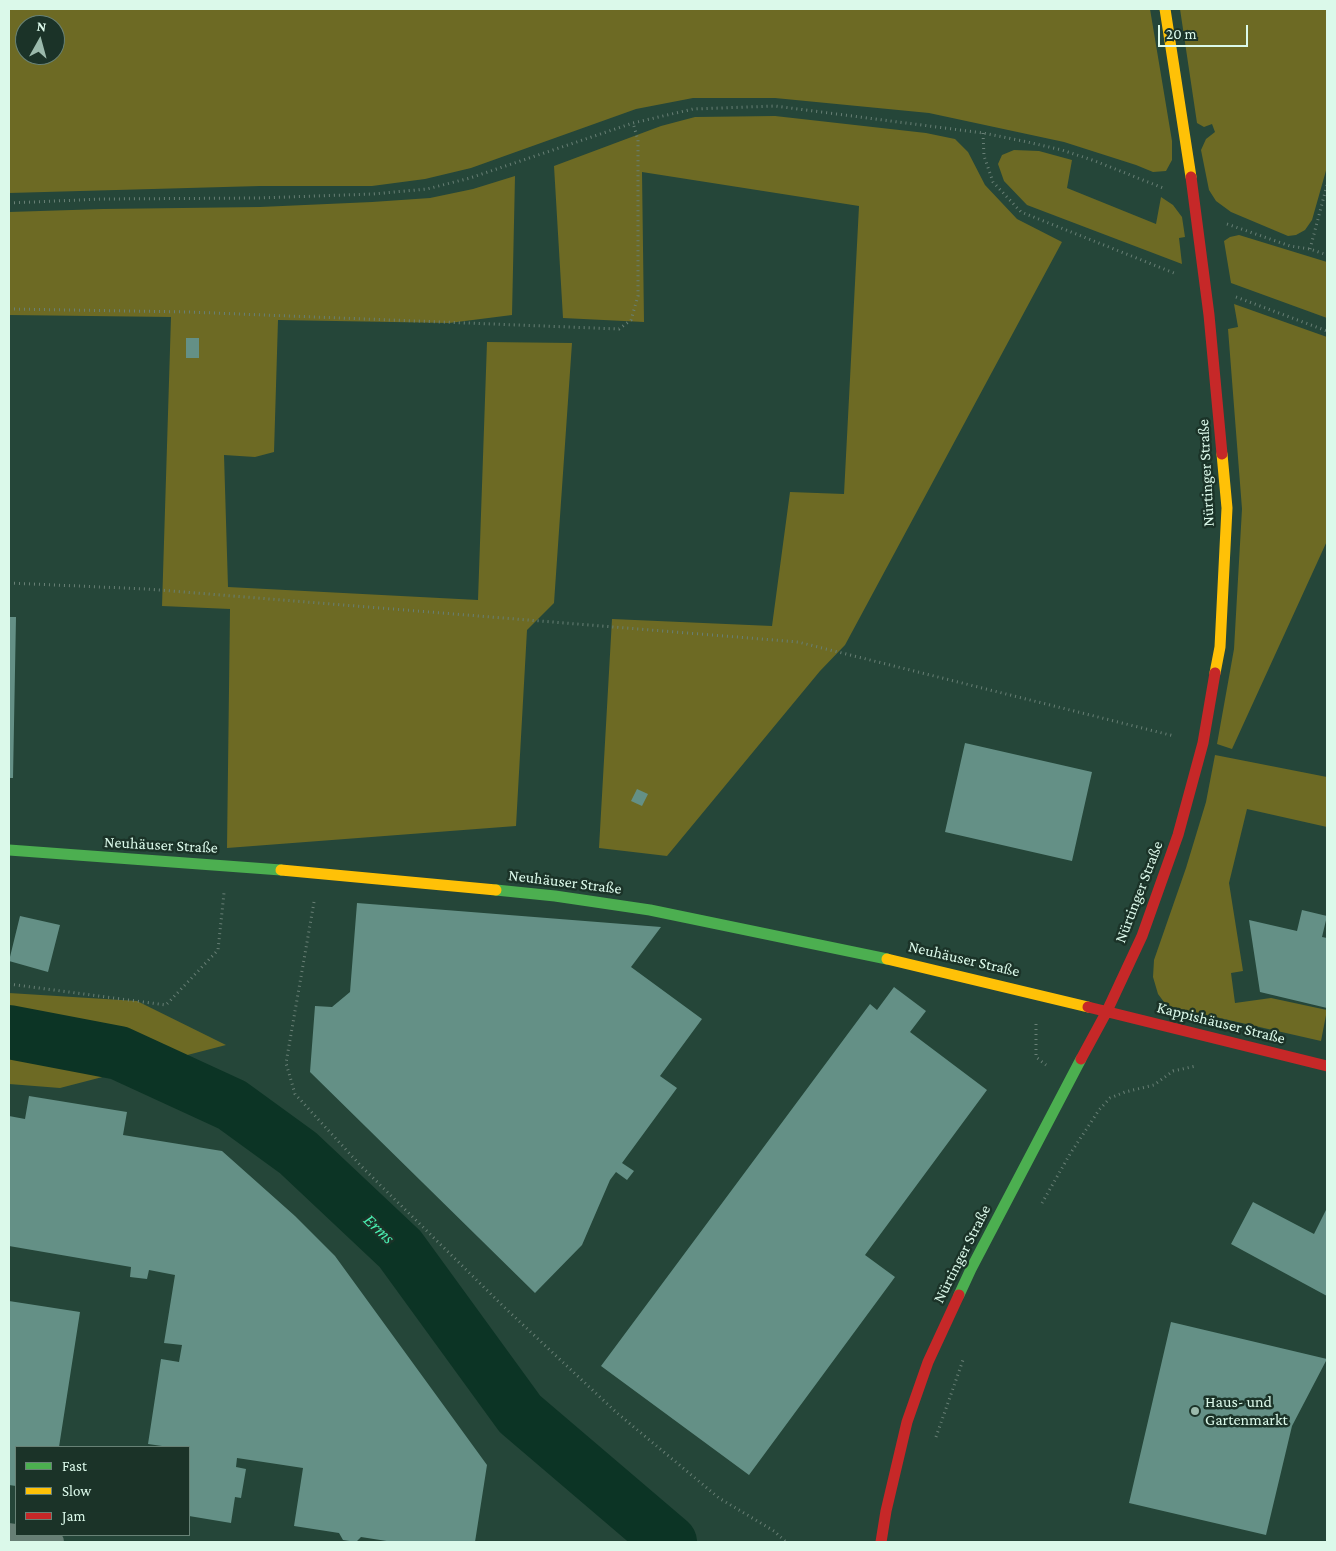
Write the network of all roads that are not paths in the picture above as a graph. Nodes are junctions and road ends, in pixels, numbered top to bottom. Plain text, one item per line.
1 (1165, 9) edge
2 (9, 850) edge
3 (1107, 1011) junction
4 (1327, 1066) edge
5 (9, 1536) edge
6 (51, 1542) edge
7 (882, 1542) edge

1 - 3 street, Nürtinger Straße
2 - 3 street, Neuhäuser Straße
3 - 4 street, Kappishäuser Straße
3 - 7 street, Nürtinger Straße
5 - 6 street

